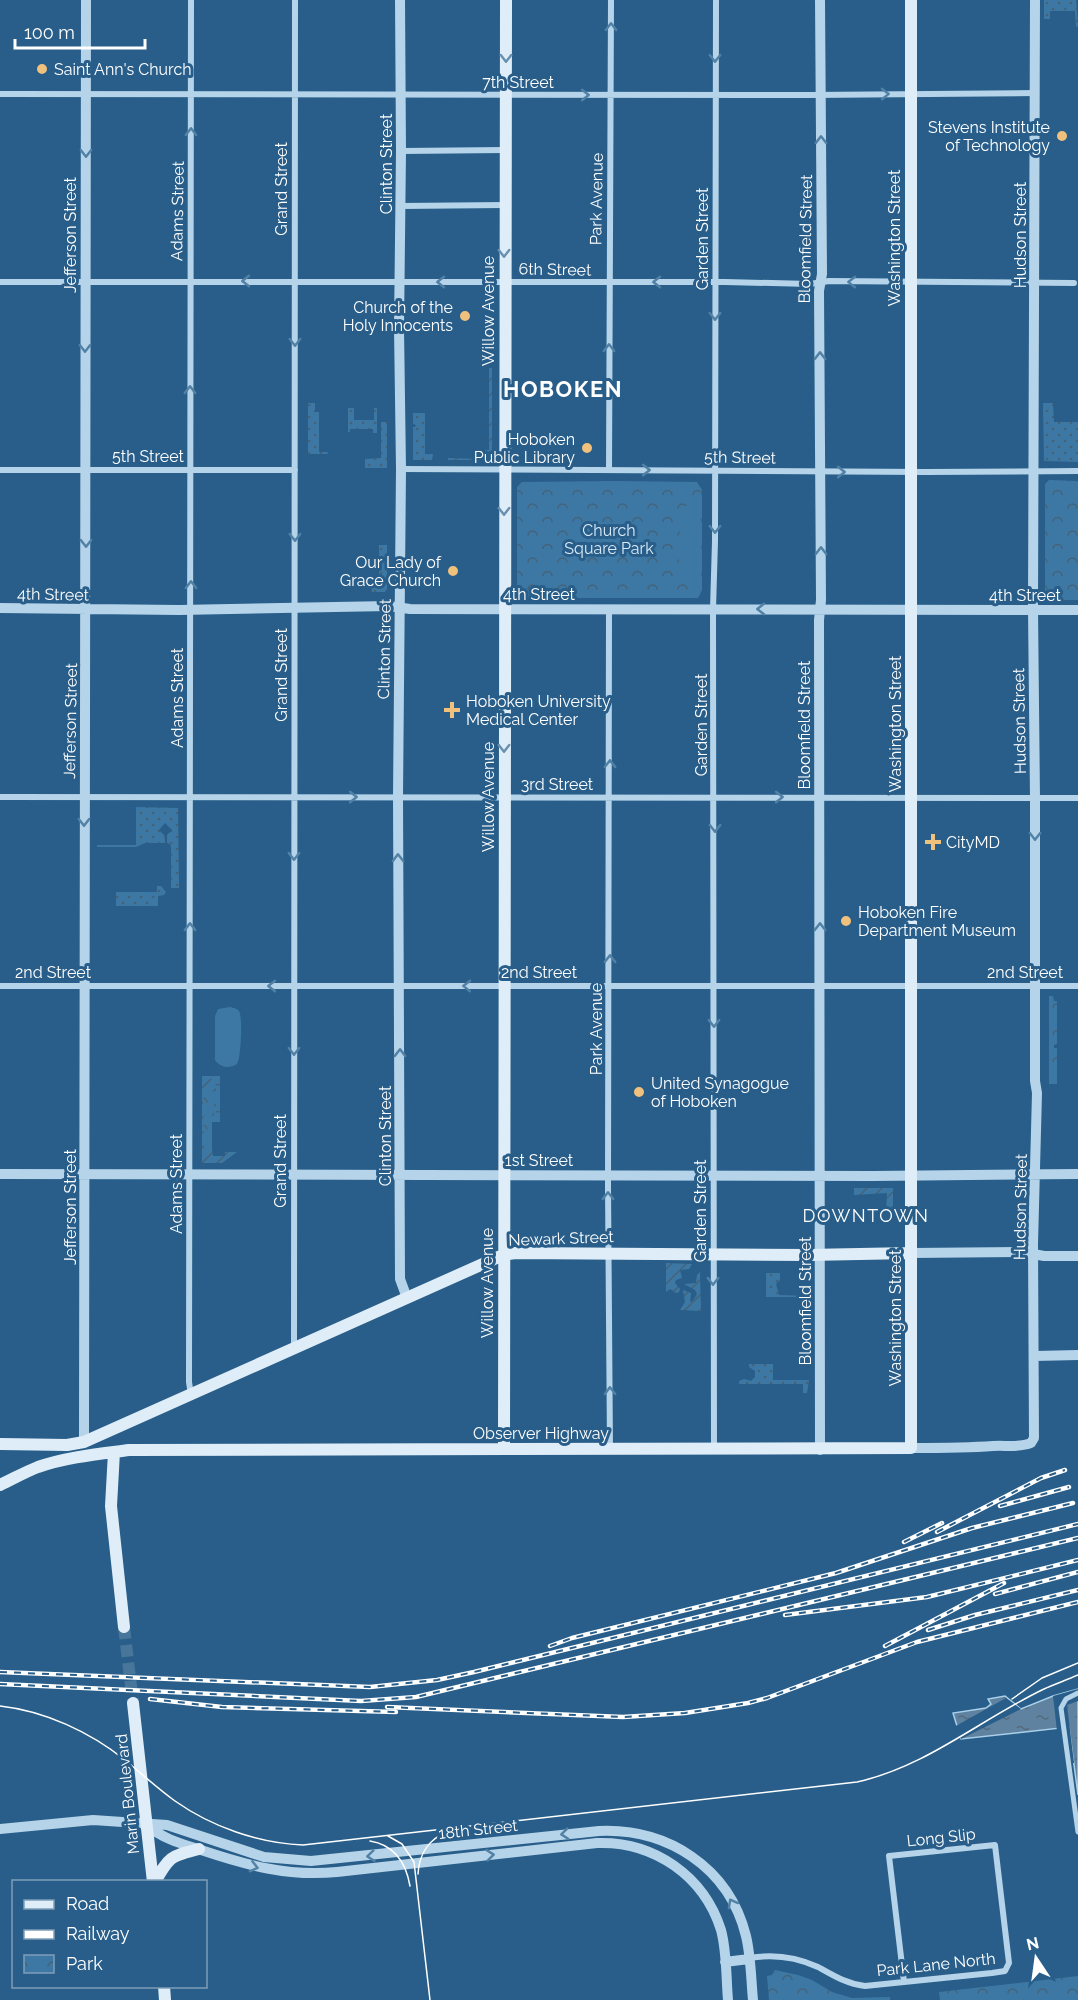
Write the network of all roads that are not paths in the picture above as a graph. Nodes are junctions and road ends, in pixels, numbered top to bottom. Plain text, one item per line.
1 (86, 0) edge
2 (191, 0) edge
3 (295, 0) edge
4 (400, 0) edge
5 (506, 0) edge
6 (611, 0) edge
7 (716, 0) edge
8 (820, 0) edge
9 (911, 0) edge
10 (1035, 0) edge
11 (295, 93) junction
12 (911, 93) junction
13 (1036, 93) junction
14 (0, 94) edge
15 (86, 94) junction
16 (192, 95) junction
17 (400, 95) junction
18 (506, 95) junction
19 (611, 95) junction
20 (715, 95) junction
21 (820, 95) junction
22 (505, 150) junction
23 (401, 151) junction
24 (401, 206) junction
25 (505, 206) junction
26 (294, 281) junction
27 (0, 282) edge
28 (85, 282) junction
29 (190, 282) junction
30 (400, 282) junction
31 (504, 282) junction
32 (715, 282) junction
33 (821, 282) junction
34 (910, 282) junction
35 (609, 283) junction
36 (1035, 283) junction
37 (1074, 283) dead end
38 (0, 470) edge
39 (85, 470) junction
40 (189, 470) junction
41 (295, 470) junction
42 (401, 470) junction
43 (504, 470) junction
44 (609, 470) junction
45 (716, 470) junction
46 (1078, 471) edge
47 (820, 472) junction
48 (911, 472) junction
49 (1034, 472) junction
50 (294, 607) junction
51 (0, 608) edge
52 (399, 608) junction
53 (86, 609) junction
54 (504, 609) junction
55 (609, 609) junction
56 (713, 609) junction
57 (820, 609) junction
58 (911, 609) junction
59 (1033, 609) junction
60 (191, 610) junction
61 (1078, 610) edge
62 (398, 796) junction
63 (0, 797) edge
64 (190, 797) junction
65 (294, 797) junction
66 (504, 797) junction
67 (610, 797) junction
68 (715, 797) junction
69 (820, 797) junction
70 (84, 798) junction
71 (911, 798) junction
72 (1035, 798) junction
73 (1078, 798) edge
74 (84, 985) junction
75 (399, 985) junction
76 (610, 985) junction
77 (714, 985) junction
78 (0, 986) edge
79 (190, 986) junction
80 (295, 986) junction
81 (504, 986) junction
82 (820, 986) junction
83 (911, 986) junction
84 (1035, 986) junction
85 (1078, 986) edge
86 (189, 1173) junction
87 (1078, 1173) edge
88 (0, 1174) edge
89 (294, 1174) junction
90 (400, 1174) junction
91 (1035, 1174) junction
92 (85, 1175) junction
93 (504, 1175) junction
94 (608, 1175) junction
95 (714, 1176) junction
96 (819, 1176) junction
97 (911, 1176) junction
98 (609, 1252) junction
99 (911, 1253) junction
100 (713, 1254) junction
101 (820, 1254) junction
102 (1034, 1254) junction
103 (503, 1255) junction
104 (1078, 1256) edge
105 (407, 1298) junction
106 (294, 1350) junction
107 (1078, 1355) edge
108 (1035, 1356) junction
109 (191, 1395) junction
110 (84, 1442) junction
111 (1033, 1442) joint
112 (0, 1444) edge
113 (911, 1448) junction
114 (504, 1449) junction
115 (610, 1450) junction
116 (714, 1450) junction
117 (820, 1450) junction
118 (114, 1452) junction
119 (4, 1481) edge
120 (124, 1627) tunnel mouth
121 (1078, 1693) edge
122 (133, 1703) tunnel mouth
123 (146, 1825) junction
124 (0, 1829) edge
125 (1078, 1832) edge
126 (995, 1845) joint
127 (454, 1847) junction
128 (198, 1849) junction
129 (456, 1859) junction
130 (154, 1880) edge
131 (155, 1880) edge
132 (749, 1959) junction
133 (725, 1962) junction
134 (904, 1982) junction
135 (728, 2000) edge
136 (753, 2000) edge

1 - 15 street, Jefferson Street
2 - 16 street, Adams Street
3 - 11 street, Grand Street
4 - 17 street, Clinton Street
5 -> 18 main road, Willow Avenue
19 -> 6 street, Park Avenue
7 -> 20 street, Garden Street
8 - 21 street, Bloomfield Street
9 - 12 main road, Washington Street
10 - 13 street, Hudson Street
11 - 16 street, 7th Street
11 - 17 street, 7th Street
11 - 26 street, Grand Street
12 - 13 street, 7th Street
21 -> 12 street, 7th Street
12 - 34 main road, Washington Street
13 - 36 street, Hudson Street
14 - 15 street, 7th Street
15 - 16 street, 7th Street
15 -> 28 street, Jefferson Street
29 -> 16 street, Adams Street
17 - 18 street, 7th Street
17 - 23 street, Clinton Street
18 -> 19 street, 7th Street
18 - 22 main road, Willow Avenue
19 - 20 street, 7th Street
19 - 35 street, Park Avenue
20 - 21 street, 7th Street
20 - 32 street, Garden Street
33 -> 21 street, Bloomfield Street
22 - 23 street
22 - 25 main road, Willow Avenue
23 - 24 street, Clinton Street
24 - 25 street
24 - 30 street, Clinton Street
25 -> 31 main road, Willow Avenue
26 -> 29 street, 6th Street
26 - 30 street, 6th Street
26 -> 41 street, Grand Street
27 - 28 street, 6th Street
28 - 29 street, 6th Street
28 -> 39 street, Jefferson Street
40 -> 29 street, Adams Street
31 -> 30 street, 6th Street
30 - 42 street, Clinton Street
31 - 35 street, 6th Street
31 - 43 main road, Willow Avenue
32 - 33 street, 6th Street
32 -> 35 street, 6th Street
32 -> 45 street, Garden Street
34 -> 33 street, 6th Street
47 -> 33 street, Bloomfield Street
34 - 36 street, 6th Street
34 - 48 main road, Washington Street
44 -> 35 street, Park Avenue
36 - 37 street, 6th Street
36 - 49 street, Hudson Street
38 - 39 street, 5th Street
39 - 40 street, 5th Street
39 -> 53 street, Jefferson Street
40 - 41 street, 5th Street
60 -> 40 street, Adams Street
41 -> 50 street, Grand Street
42 - 43 street, 5th Street
42 - 52 street, Clinton Street
43 - 44 street, 5th Street
43 -> 54 main road, Willow Avenue
44 -> 45 street, 5th Street
45 - 47 street, 5th Street
45 -> 56 street, Garden Street
46 - 49 street, 5th Street
47 -> 48 street, 5th Street
57 -> 47 street, Bloomfield Street
48 - 49 street, 5th Street
48 - 58 main road, Washington Street
49 - 59 street, Hudson Street
50 - 52 street, 4th Street
50 - 60 street, 4th Street
50 - 65 street, Grand Street
51 - 53 street, 4th Street
52 - 54 street, 4th Street
52 - 62 street, Clinton Street
53 - 60 street, 4th Street
53 - 70 street, Jefferson Street
54 - 55 street, 4th Street
54 -> 66 main road, Willow Avenue
55 - 56 street, 4th Street
67 -> 55 street, Park Avenue
57 -> 56 street, 4th Street
56 - 68 street, Garden Street
57 - 58 street, 4th Street
57 - 69 street, Bloomfield Street
58 - 59 street, 4th Street
58 - 71 main road, Washington Street
59 - 61 street, 4th Street
59 - 72 street, Hudson Street
60 - 64 street, Adams Street
65 -> 62 street, 3rd Street
62 - 66 street, 3rd Street
75 -> 62 street, Clinton Street
63 - 70 street, 3rd Street
64 - 65 street, 3rd Street
64 - 70 street, 3rd Street
79 -> 64 street, Adams Street
65 -> 80 street, Grand Street
66 - 67 street, 3rd Street
66 - 81 main road, Willow Avenue
67 - 68 street, 3rd Street
76 -> 67 street, Park Avenue
68 -> 69 street, 3rd Street
68 -> 77 street, Garden Street
69 - 71 street, 3rd Street
82 -> 69 street, Bloomfield Street
70 -> 74 street, Jefferson Street
71 - 72 street, 3rd Street
71 - 83 main road, Washington Street
72 - 73 street, 3rd Street
72 -> 84 street, Hudson Street
74 - 78 street, 2nd Street
74 - 79 street, 2nd Street
74 - 92 street, Jefferson Street
75 - 80 street, 2nd Street
81 -> 75 street, 2nd Street
90 -> 75 street, Clinton Street
76 - 77 street, 2nd Street
76 - 81 street, 2nd Street
76 - 94 street, Park Avenue
77 - 82 street, 2nd Street
77 -> 95 street, Garden Street
80 -> 79 street, 2nd Street
79 - 86 street, Adams Street
80 -> 89 street, Grand Street
81 - 93 main road, Willow Avenue
82 - 83 street, 2nd Street
82 - 96 street, Bloomfield Street
83 - 84 street, 2nd Street
83 - 97 main road, Washington Street
84 - 85 street, 2nd Street
84 - 91 street, Hudson Street
86 - 89 street, 1st Street
86 - 92 street, 1st Street
86 - 109 street, Adams Street
87 - 91 street, 1st Street
88 - 92 street, 1st Street
89 - 90 street, 1st Street
89 - 106 street, Grand Street
90 - 93 street, 1st Street
90 - 105 street, Clinton Street
91 - 97 street, 1st Street
91 - 102 street, Hudson Street
92 - 110 street, Jefferson Street
93 - 94 street, 1st Street
93 - 103 main road, Willow Avenue
94 - 95 street, 1st Street
98 -> 94 street, Park Avenue
95 - 96 street, 1st Street
95 - 100 street, Garden Street
96 - 97 street, 1st Street
96 - 101 street, Bloomfield Street
97 - 99 main road, Washington Street
98 - 100 main road, Newark Street
98 - 103 main road, Newark Street
115 -> 98 street, Park Avenue
99 - 101 main road, Newark Street
99 - 102 street, Newark Street
99 - 113 main road, Washington Street
100 - 101 main road, Newark Street
100 -> 116 street, Garden Street
101 - 117 street, Bloomfield Street
102 - 104 street, Newark Street
102 - 108 street, Hudson Street
103 - 105 main road, Newark Street
103 - 114 main road, Willow Avenue
105 - 106 main road, Newark Street
106 - 109 main road, Newark Street
107 - 108 street
108 - 111 street, Hudson Street
109 - 110 main road, Newark Street
110 - 112 main road
111 - 113 street, Observer Highway
113 - 117 main road, Observer Highway
114 - 115 main road, Observer Highway
114 - 118 main road, Observer Highway
115 - 116 main road, Observer Highway
116 - 117 main road, Observer Highway
118 - 119 main road, Observer Highway
118 - 120 main road
121 - 125 street
122 - 123 main road, Marin Boulevard
123 - 124 street, 18th Street
127 -> 123 street, 18th Street
123 - 128 street, 18th Street
123 - 130 main road, Marin Boulevard
126 - 134 street, Park Lane North
126 - 134 street, Long Slip
127 - 129 street
132 -> 127 street, 18th Street
128 -> 129 street, 18th Street
128 - 131 main road
129 -> 133 street, 18th Street
132 - 133 street
132 - 134 street, Park Lane North
132 - 136 street, 18th Street
133 - 135 street, 18th Street

